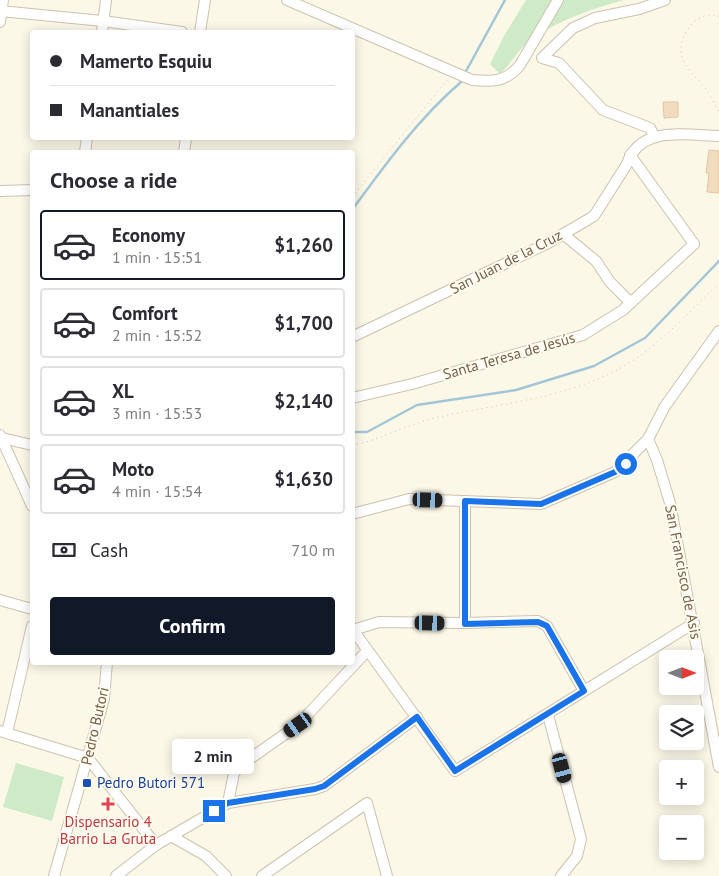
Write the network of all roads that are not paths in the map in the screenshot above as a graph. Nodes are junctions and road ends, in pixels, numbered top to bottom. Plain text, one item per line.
1 (3, 0) edge
2 (106, 0) edge
3 (205, 0) edge
4 (558, 0) edge
5 (665, 0) edge
6 (291, 1) edge
7 (1, 11) edge
8 (103, 21) junction
9 (0, 22) edge
10 (102, 30) edge
11 (168, 30) edge
12 (200, 30) edge
13 (654, 136) junction
14 (719, 136) edge
15 (630, 154) junction
16 (0, 190) edge
17 (30, 190) edge
18 (564, 234) junction
19 (631, 303) junction
20 (719, 330) edge
21 (355, 336) edge
22 (355, 397) edge
23 (1, 437) edge
24 (648, 439) junction
25 (30, 444) edge
26 (465, 501) junction
27 (30, 502) edge
28 (355, 513) edge
29 (0, 600) edge
30 (30, 608) edge
31 (694, 623) junction
32 (465, 624) junction
33 (355, 629) edge
34 (30, 634) edge
35 (355, 634) edge
36 (367, 651) junction
37 (355, 664) edge
38 (107, 665) edge
39 (354, 665) edge
40 (584, 691) junction
41 (548, 715) junction
42 (417, 717) junction
43 (4, 732) edge
44 (88, 758) junction
45 (719, 767) edge
46 (228, 803) junction
47 (171, 836) junction
48 (156, 845) junction
49 (54, 876) edge
50 (116, 876) edge
51 (226, 876) edge
52 (262, 876) edge
53 (387, 876) edge
54 (561, 876) edge

1 - 7 street
2 - 8 street
3 - 12 street
4 - 6 street
5 - 13 street
7 - 8 street
7 - 9 street
8 - 10 street
8 - 11 street
13 - 14 street
13 - 15 street
15 - 18 street, San Juan de la Cruz
15 - 19 street, Santa Teresa de Jesús
16 - 17 street
18 - 19 street
18 - 21 street, San Juan de la Cruz
19 - 22 street, Santa Teresa de Jesús
20 - 24 street
23 - 25 street
23 - 27 street
24 - 26 street
24 - 31 street, San Francisco de Asis
26 - 28 street
26 - 32 street
29 - 30 street
31 - 40 street
31 - 45 street, San Francisco de Asis
32 - 33 street
32 - 40 street
34 - 43 street
35 - 36 street
36 - 37 street
36 - 42 street
38 - 44 street, Pedro Butori
39 - 46 street
40 - 41 street
41 - 42 street
41 - 54 street
42 - 46 street
43 - 44 street
44 - 48 street
44 - 49 street, Pedro Butori
46 - 47 street
47 - 48 street
47 - 51 street
48 - 50 street
52 - 53 street

